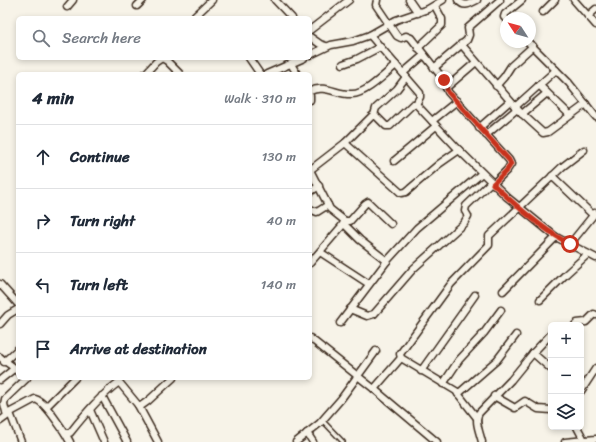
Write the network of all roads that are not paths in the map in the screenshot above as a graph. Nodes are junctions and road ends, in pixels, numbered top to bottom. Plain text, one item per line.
1 (73, 0) edge
2 (143, 0) edge
3 (212, 0) edge
4 (350, 0) edge
5 (377, 0) edge
6 (410, 0) edge
7 (443, 0) edge
8 (458, 0) edge
9 (477, 0) edge
10 (500, 0) edge
11 (522, 0) edge
12 (555, 0) edge
13 (574, 0) edge
14 (279, 1) edge
15 (137, 6) dead end
16 (435, 6) junction
17 (67, 7) dead end
18 (596, 9) edge
19 (418, 12) junction
20 (507, 12) edge
21 (542, 12) dead end
22 (195, 16) edge
23 (290, 16) edge
24 (588, 16) junction
25 (389, 24) junction
26 (596, 25) edge
27 (312, 28) edge
28 (370, 35) junction
29 (312, 38) edge
30 (461, 44) junction
31 (326, 46) junction
32 (380, 47) junction
33 (418, 48) junction
34 (527, 48) edge
35 (535, 48) edge
36 (312, 54) edge
37 (424, 56) junction
38 (159, 60) edge
39 (165, 60) edge
40 (250, 60) edge
41 (300, 60) edge
42 (476, 62) junction
43 (291, 64) junction
44 (343, 64) dead end
45 (396, 65) junction
46 (434, 68) junction
47 (556, 70) junction
48 (147, 72) edge
49 (178, 72) edge
50 (259, 72) edge
51 (272, 72) edge
52 (295, 72) edge
53 (405, 75) junction
54 (539, 85) junction
55 (496, 86) junction
56 (446, 88) junction
57 (312, 90) edge
58 (547, 93) junction
59 (457, 101) junction
60 (510, 101) junction
61 (416, 104) junction
62 (586, 104) junction
63 (516, 108) junction
64 (522, 114) junction
65 (374, 115) junction
66 (570, 115) junction
67 (596, 117) edge
68 (434, 123) junction
69 (479, 128) junction
70 (486, 135) junction
71 (345, 143) junction
72 (458, 150) junction
73 (584, 150) dead end
74 (394, 161) dead end
75 (312, 169) edge
76 (482, 173) junction
77 (312, 174) edge
78 (552, 176) junction
79 (492, 183) junction
80 (319, 186) junction
81 (312, 191) edge
82 (328, 205) junction
83 (520, 207) junction
84 (312, 210) edge
85 (595, 213) edge
86 (345, 222) junction
87 (391, 224) dead end
88 (556, 237) junction
89 (570, 244) junction
90 (320, 252) junction
91 (588, 254) junction
92 (596, 258) edge
93 (312, 261) edge
94 (387, 261) junction
95 (369, 284) junction
96 (1, 286) edge
97 (503, 291) dead end
98 (475, 295) dead end
99 (540, 300) dead end
100 (16, 302) edge
101 (350, 309) junction
102 (16, 310) edge
103 (501, 310) dead end
104 (596, 314) edge
105 (584, 322) edge
106 (340, 323) dead end
107 (0, 324) edge
108 (516, 335) dead end
109 (548, 337) edge
110 (312, 340) edge
111 (16, 350) edge
112 (376, 351) dead end
113 (533, 353) junction
114 (401, 358) junction
115 (2, 359) edge
116 (548, 366) edge
117 (596, 368) edge
118 (16, 369) edge
119 (16, 371) edge
120 (421, 371) junction
121 (357, 376) junction
122 (0, 380) edge
123 (24, 380) edge
124 (73, 380) edge
125 (121, 380) edge
126 (172, 380) edge
127 (443, 384) junction
128 (584, 386) edge
129 (374, 389) junction
130 (458, 394) junction
131 (102, 396) junction
132 (494, 396) junction
133 (138, 405) junction
134 (46, 407) junction
135 (90, 410) junction
136 (548, 410) edge
137 (9, 413) junction
138 (477, 418) junction
139 (322, 420) junction
140 (0, 421) edge
141 (579, 430) edge
142 (65, 433) junction
143 (307, 433) junction
144 (596, 439) edge
145 (20, 440) edge
146 (584, 440) junction
147 (14, 442) edge
148 (69, 442) edge
149 (104, 442) edge
150 (127, 442) edge
151 (158, 442) edge
152 (296, 442) edge
153 (313, 442) edge
154 (343, 442) edge
155 (437, 442) edge
156 (482, 442) edge
157 (565, 442) edge

1 - 17 street
2 - 15 street
3 - 22 street
4 - 27 street
5 - 25 street
6 - 19 street
7 - 16 street
8 - 9 street
10 - 30 street
11 - 20 street
12 - 21 street
13 - 24 street
14 - 23 street
16 - 19 street
16 - 33 street
18 - 24 street
19 - 25 street
24 - 26 street
25 - 28 street
25 - 33 street
28 - 31 street
28 - 32 street
29 - 31 street
30 - 42 street
30 - 46 street
31 - 36 street
32 - 44 street
32 - 45 street
33 - 37 street
34 - 55 street
35 - 47 street
37 - 46 street
37 - 53 street
38 - 48 street
39 - 49 street
40 - 50 street
41 - 43 street
42 - 55 street
42 - 56 street
43 - 51 street
43 - 52 street
45 - 53 street
45 - 57 street
46 - 56 street
47 - 54 street
47 - 62 street
53 - 61 street
53 - 65 street
54 - 58 street
54 - 63 street
55 - 60 street
56 - 59 street
58 - 64 street
58 - 66 street
59 - 68 street
59 - 69 street
60 - 63 street
60 - 69 street
61 - 65 street
61 - 68 street
62 - 66 street
62 - 67 street
63 - 64 street
63 - 70 street
64 - 66 street
65 - 71 street
68 - 72 street
68 - 74 street
69 - 70 street
70 - 79 street
71 - 72 street
71 - 75 street
72 - 76 street
73 - 78 street
76 - 79 street
76 - 94 street
77 - 80 street
78 - 83 street
78 - 85 street
79 - 83 street
79 - 101 street
80 - 81 street
80 - 82 street
82 - 84 street
82 - 86 street
83 - 88 street
83 - 114 street
85 - 89 street
86 - 87 street
86 - 90 street
86 - 94 street
88 - 89 street
88 - 97 street
89 - 91 street
90 - 93 street
90 - 95 street
91 - 92 street
91 - 99 street
94 - 95 street
95 - 101 street
96 - 100 street
98 - 120 street
101 - 106 street
102 - 107 street
103 - 127 street
104 - 105 street
108 - 130 street
109 - 113 street
110 - 121 street
111 - 115 street
112 - 121 street
113 - 116 street
113 - 132 street
114 - 120 street
114 - 129 street
115 - 118 street
117 - 128 street
119 - 122 street
120 - 127 street
121 - 129 street
121 - 139 street
123 - 137 street
124 - 134 street
125 - 131 street
125 - 133 street
126 - 133 street
127 - 130 street
129 - 155 street
130 - 138 street
131 - 135 street
131 - 150 street
132 - 136 street
132 - 138 street
133 - 151 street
134 - 137 street
134 - 142 street
135 - 142 street
135 - 149 street
137 - 140 street
137 - 145 street
138 - 156 street
139 - 143 street
139 - 154 lane
141 - 146 street
142 - 148 street
143 - 152 street
143 - 153 street
144 - 146 street
145 - 147 street
146 - 157 street

